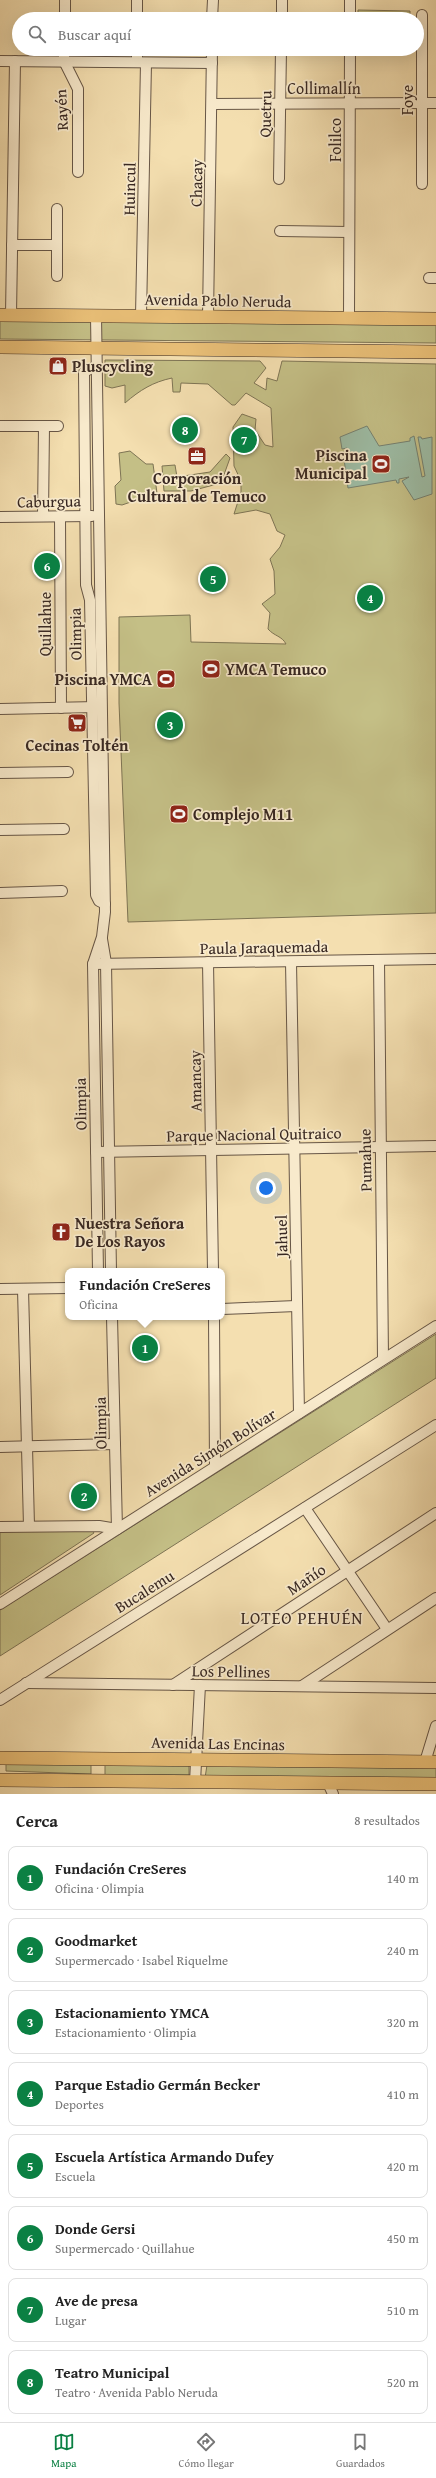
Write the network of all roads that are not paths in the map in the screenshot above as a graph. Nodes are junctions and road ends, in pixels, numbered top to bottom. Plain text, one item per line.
1 (65, 0) edge
2 (137, 0) edge
3 (213, 0) edge
4 (282, 0) edge
5 (350, 0) edge
6 (65, 12) edge
7 (137, 12) edge
8 (212, 12) edge
9 (282, 12) edge
10 (350, 12) edge
11 (64, 56) edge
12 (140, 56) edge
13 (212, 56) edge
14 (281, 56) edge
15 (350, 56) edge
16 (422, 56) edge
17 (0, 61) edge
18 (15, 61) junction
19 (64, 61) junction
20 (142, 63) junction
21 (212, 63) junction
22 (350, 103) junction
23 (422, 103) junction
24 (436, 103) edge
25 (212, 104) junction
26 (280, 104) junction
27 (78, 172) dead end
28 (279, 179) dead end
29 (422, 184) dead end
30 (57, 209) dead end
31 (280, 232) dead end
32 (349, 232) junction
33 (12, 245) junction
34 (57, 245) junction
35 (57, 276) dead end
36 (5, 315) edge
37 (96, 316) junction
38 (141, 316) junction
39 (208, 317) junction
40 (350, 318) junction
41 (436, 319) edge
42 (0, 347) edge
43 (96, 348) junction
44 (436, 352) edge
45 (96, 366) junction
46 (0, 426) edge
47 (44, 426) junction
48 (58, 426) dead end
49 (43, 516) junction
50 (60, 516) junction
51 (86, 516) junction
52 (98, 516) junction
53 (0, 517) edge
54 (96, 707) junction
55 (61, 708) junction
56 (0, 709) edge
57 (68, 772) dead end
58 (0, 773) edge
59 (64, 829) dead end
60 (0, 830) edge
61 (62, 891) dead end
62 (0, 893) edge
63 (102, 937) junction
64 (436, 958) edge
65 (379, 960) junction
66 (208, 962) junction
67 (291, 962) junction
68 (106, 963) junction
69 (93, 964) junction
70 (436, 1146) edge
71 (380, 1147) junction
72 (295, 1149) junction
73 (211, 1150) junction
74 (96, 1152) junction
75 (109, 1152) junction
76 (98, 1268) edge
77 (111, 1268) edge
78 (213, 1268) edge
79 (65, 1288) edge
80 (23, 1289) junction
81 (0, 1290) edge
82 (296, 1306) junction
83 (225, 1309) edge
84 (112, 1320) edge
85 (214, 1320) edge
86 (436, 1326) edge
87 (383, 1360) junction
88 (299, 1413) junction
89 (436, 1425) edge
90 (115, 1444) junction
91 (28, 1446) junction
92 (0, 1447) edge
93 (215, 1466) junction
94 (305, 1508) junction
95 (436, 1513) edge
96 (29, 1526) junction
97 (0, 1527) edge
98 (117, 1529) junction
99 (347, 1569) junction
100 (436, 1598) edge
101 (0, 1604) edge
102 (387, 1629) junction
103 (26, 1683) junction
104 (173, 1685) junction
105 (200, 1685) junction
106 (302, 1686) junction
107 (436, 1688) edge
108 (0, 1700) edge
109 (436, 1726) edge
110 (0, 1758) edge
111 (196, 1760) junction
112 (430, 1762) edge
113 (0, 1780) edge
114 (195, 1782) junction
115 (436, 1784) edge
116 (331, 1789) edge

1 - 6 street
2 - 7 street
3 - 8 street
4 - 9 street
5 - 10 street
11 - 19 street, Rayén
12 - 20 street, Huincul
13 - 21 street, Chacay
14 - 26 street, Quetru
15 - 22 street, Folilco
16 - 23 street, Foye
17 - 18 street
18 - 19 street
18 - 33 street
19 - 20 street
19 - 27 street, Rayén
20 - 21 street
20 - 38 street, Huincul
21 - 25 street, Chacay
22 - 23 street, Collimallín
22 - 26 street, Collimallín
22 - 32 street, Folilco
23 - 24 street, Collimallín
23 - 29 street, Foye
25 - 26 street, Collimallín
25 - 39 street, Chacay
26 - 28 street, Quetru
30 - 34 street
31 - 32 street
32 - 40 street, Folilco
33 - 34 street
33 - 36 street
34 - 35 street
36 - 37 main road, Avenida Pablo Neruda
37 - 38 main road, Avenida Pablo Neruda
37 - 43 street, Olimpia
38 - 39 main road, Avenida Pablo Neruda
39 - 40 main road, Avenida Pablo Neruda
40 - 41 main road, Avenida Pablo Neruda
42 - 43 main road
43 - 44 main road
43 - 45 street, Olimpia
45 - 51 street, Olimpia
45 - 52 street, Olimpia
46 - 47 street
47 - 48 street
47 - 49 street
49 - 50 street, Caburgua
49 - 53 street, Caburgua
50 - 51 street, Caburgua
50 - 55 street, Quillahue
51 - 52 street, Caburgua
51 - 54 street, Olimpia
52 - 54 street, Olimpia
54 - 55 street
54 - 63 street, Olimpia
55 - 56 street
57 - 58 street
59 - 60 street
61 - 62 street
63 - 68 street, Olimpia
63 - 69 street, Olimpia
64 - 65 street, Paula Jaraquemada
65 - 67 street, Paula Jaraquemada
65 - 71 street, Pumahue
66 - 67 street, Paula Jaraquemada
66 - 68 street, Paula Jaraquemada
66 - 73 street, Amancay
67 - 72 street, Jahuel
68 - 69 street, Paula Jaraquemada
68 - 75 street, Olimpia
69 - 74 street, Olimpia
70 - 71 street, Parque Nacional Quitraico
71 - 72 street, Parque Nacional Quitraico
71 - 87 street, Pumahue
72 - 73 street, Parque Nacional Quitraico
72 - 82 street, Jahuel
73 - 75 street, Parque Nacional Quitraico
73 - 78 street, Amancay
74 - 75 street, Parque Nacional Quitraico
74 - 76 street, Olimpia
75 - 77 street, Olimpia
79 - 80 street
80 - 81 street
80 - 91 street
82 - 83 street
82 - 88 street, Jahuel
84 - 90 street, Olimpia
85 - 93 street
86 - 87 street, Avenida Simón Bolívar
87 - 88 street, Avenida Simón Bolívar
88 - 93 street, Avenida Simón Bolívar
89 - 94 street, Bucalemu
90 - 91 street
90 - 98 street, Olimpia
91 - 92 street
91 - 96 street
93 - 98 street, Avenida Simón Bolívar
94 - 99 street
94 - 103 street, Bucalemu
95 - 99 street, Mañío
96 - 97 street
96 - 98 street
98 - 101 street, Avenida Simón Bolívar
99 - 102 street
99 - 104 street, Mañío
100 - 102 street
102 - 106 street
103 - 104 street, Los Pellines
103 - 108 street, Bucalemu
104 - 105 street, Los Pellines
105 - 106 street, Los Pellines
105 - 111 street
106 - 107 street, Los Pellines
109 - 112 street
110 - 111 main road, Avenida Las Encinas
111 - 112 main road, Avenida Las Encinas
111 - 114 street
113 - 114 main road
114 - 116 main road
115 - 116 main road

